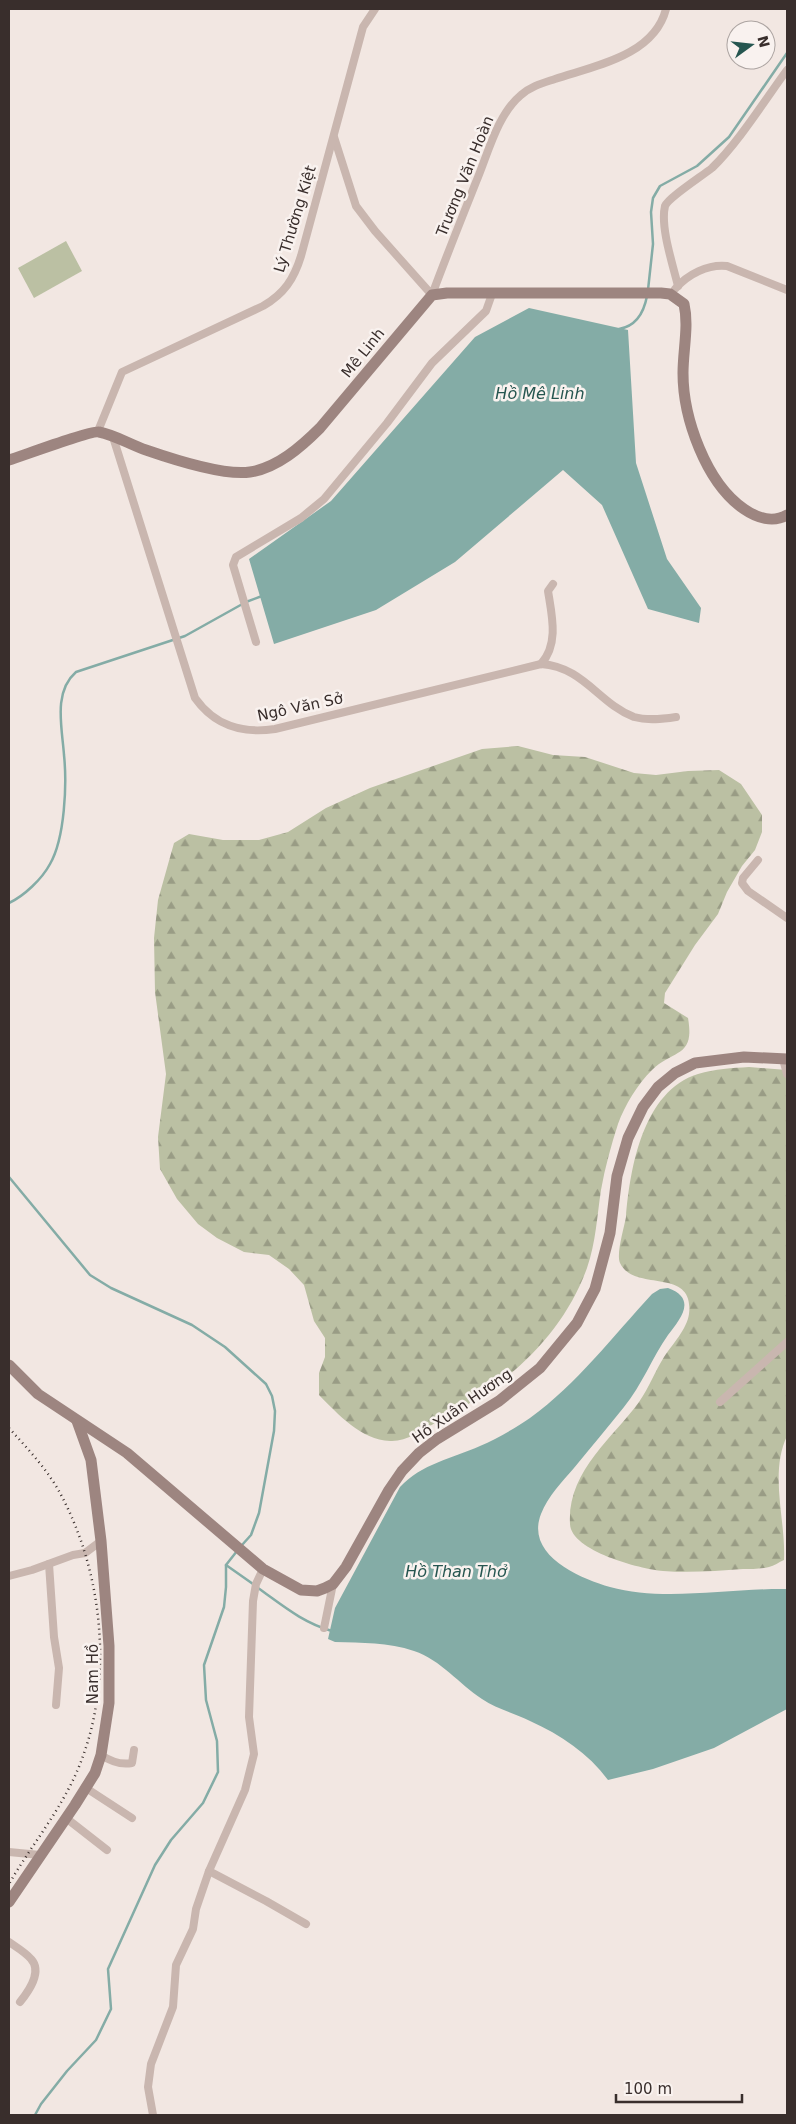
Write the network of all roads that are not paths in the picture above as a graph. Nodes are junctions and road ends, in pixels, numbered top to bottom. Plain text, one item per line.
1 (375, 9) edge
2 (666, 9) edge
3 (787, 70) edge
4 (334, 137) junction
5 (787, 290) edge
6 (670, 291) junction
7 (492, 294) junction
8 (432, 295) junction
9 (98, 431) junction
10 (113, 437) junction
11 (9, 460) edge
12 (787, 515) edge
13 (553, 584) dead end
14 (256, 642) dead end
15 (541, 664) junction
16 (676, 717) dead end
17 (758, 860) dead end
18 (787, 918) edge
19 (785, 1059) edge
20 (787, 1074) edge
21 (787, 1342) edge
22 (9, 1365) edge
23 (720, 1402) dead end
24 (77, 1421) junction
25 (101, 1542) junction
26 (49, 1564) junction
27 (260, 1566) junction
28 (9, 1576) edge
29 (333, 1584) junction
30 (324, 1628) dead end
31 (56, 1705) dead end
32 (134, 1750) dead end
33 (101, 1755) junction
34 (86, 1788) junction
35 (66, 1818) junction
36 (132, 1818) dead end
37 (107, 1850) dead end
38 (9, 1852) edge
39 (40, 1855) junction
40 (208, 1871) junction
41 (9, 1902) edge
42 (306, 1924) dead end
43 (9, 1942) edge
44 (20, 2002) dead end
45 (153, 2115) edge

1 - 4 street, Lý Thường Kiệt
2 - 8 street, Trương Văn Hoàn
3 - 6 street
4 - 8 street
4 - 9 street, Lý Thường Kiệt
5 - 6 street
6 - 7 street
6 - 12 street
7 - 8 street
7 - 14 street
8 - 10 street, Mê Linh
9 - 10 street, Mê Linh
9 - 11 street
10 - 15 street, Ngô Văn Sở
13 - 15 street
15 - 16 street, Ngô Văn Sở
17 - 18 street
19 - 20 street
19 - 29 street, Hồ Xuân Hương
21 - 23 street
22 - 24 street
24 - 25 street, Nam Hồ
24 - 27 street
25 - 26 street
25 - 33 street, Nam Hồ
26 - 28 street
26 - 31 street
27 - 29 street
27 - 40 street
29 - 30 street
32 - 33 street
33 - 34 street, Nam Hồ
34 - 35 street, Nam Hồ
34 - 36 street
35 - 37 street
35 - 39 street, Nam Hồ
38 - 39 street
39 - 41 street, Nam Hồ
40 - 42 street
40 - 45 street
43 - 44 street

